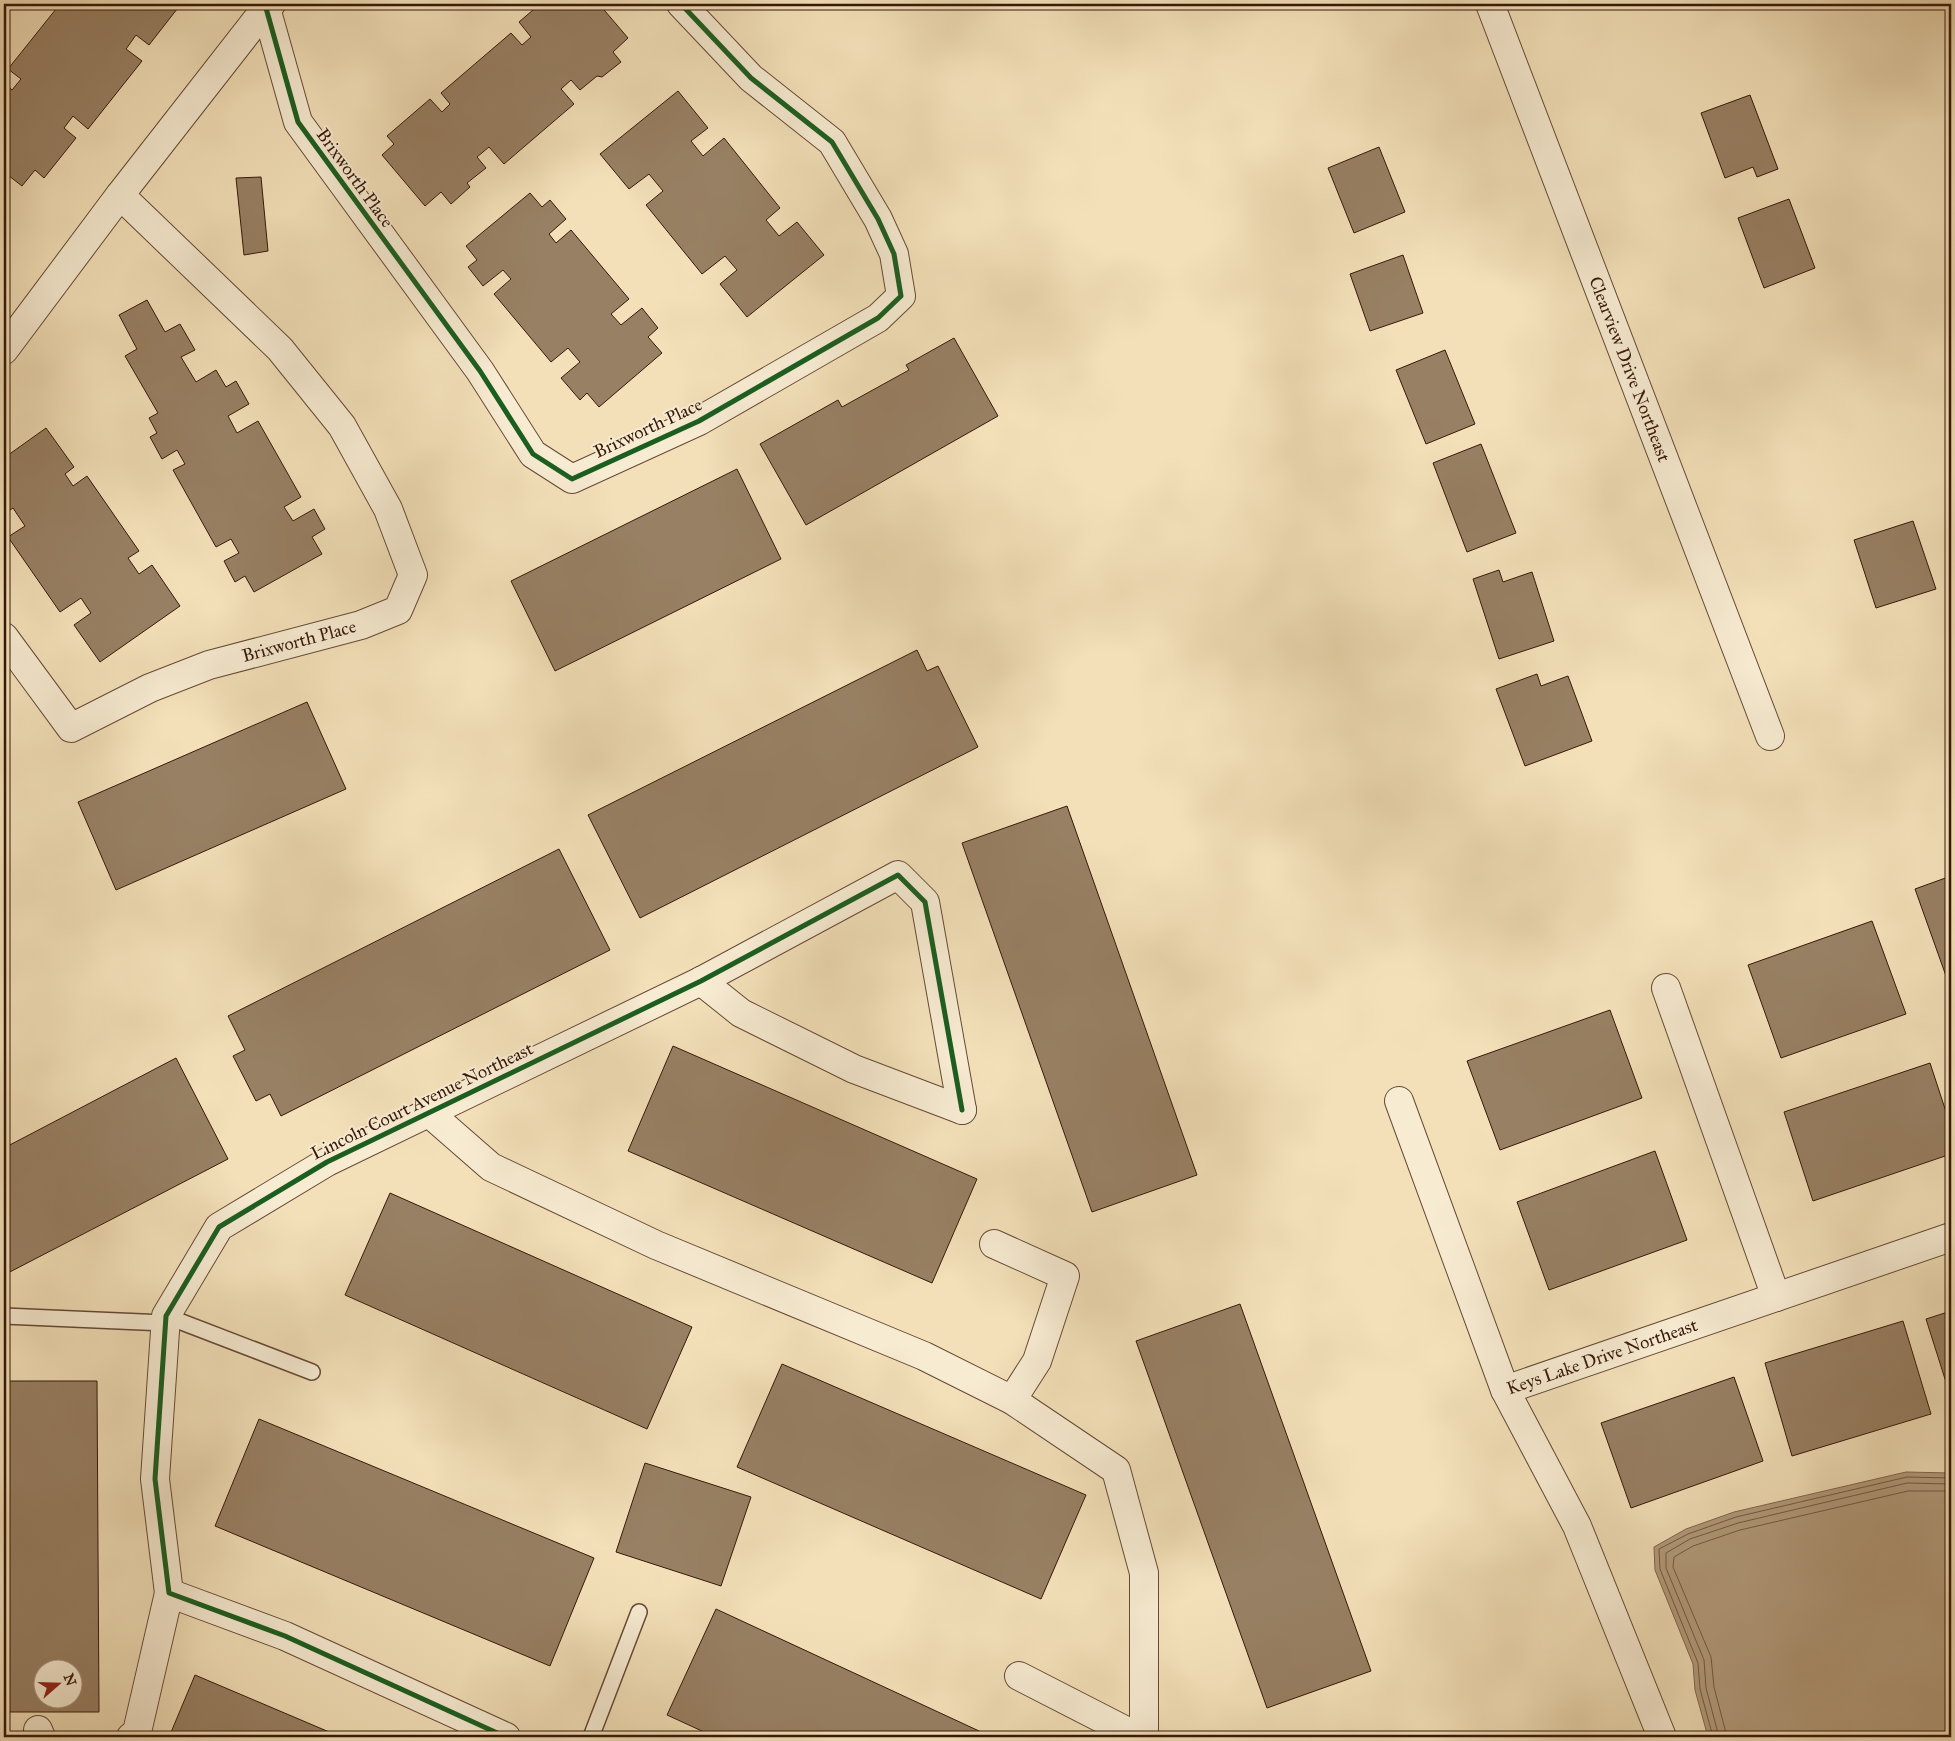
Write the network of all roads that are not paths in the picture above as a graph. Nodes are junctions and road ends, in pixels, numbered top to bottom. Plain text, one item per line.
1 (681, 4) edge
2 (1490, 4) edge
3 (267, 5) edge
4 (120, 195) junction
5 (4, 350) edge
6 (4, 637) edge
7 (1770, 736) dead end
8 (701, 982) junction
9 (1666, 988) dead end
10 (1399, 1102) dead end
11 (428, 1112) junction
12 (1951, 1237) edge
13 (994, 1244) dead end
14 (1776, 1297) junction
15 (4, 1316) edge
16 (165, 1319) junction
17 (312, 1372) dead end
18 (1505, 1390) junction
19 (1012, 1400) junction
20 (169, 1593) junction
21 (639, 1612) dead end
22 (1019, 1676) dead end
23 (131, 1737) edge
24 (506, 1737) edge
25 (590, 1737) edge
26 (1138, 1737) edge
27 (1144, 1737) edge
28 (1662, 1737) edge

1 - 3 street, Brixworth Place
2 - 7 street, Clearview Drive Northeast
3 - 4 street, Brixworth Place
4 - 5 street, Brixworth Place
4 - 6 street, Brixworth Place
8 - 8 street, Lincoln Court Avenue Northeast
8 - 11 street, Lincoln Court Avenue Northeast
9 - 14 street
10 - 18 street
11 - 16 street, Lincoln Court Avenue Northeast
11 - 19 street
12 - 14 street, Keys Lake Drive Northeast
13 - 19 street
14 - 18 street, Keys Lake Drive Northeast
15 - 16 lane
16 - 17 lane
16 - 20 street, Lincoln Court Avenue Northeast
18 - 28 street, Keys Lake Drive Northeast
19 - 27 street
20 - 23 street, Lincoln Court Avenue Northeast
20 - 24 street
21 - 25 lane
22 - 26 street

